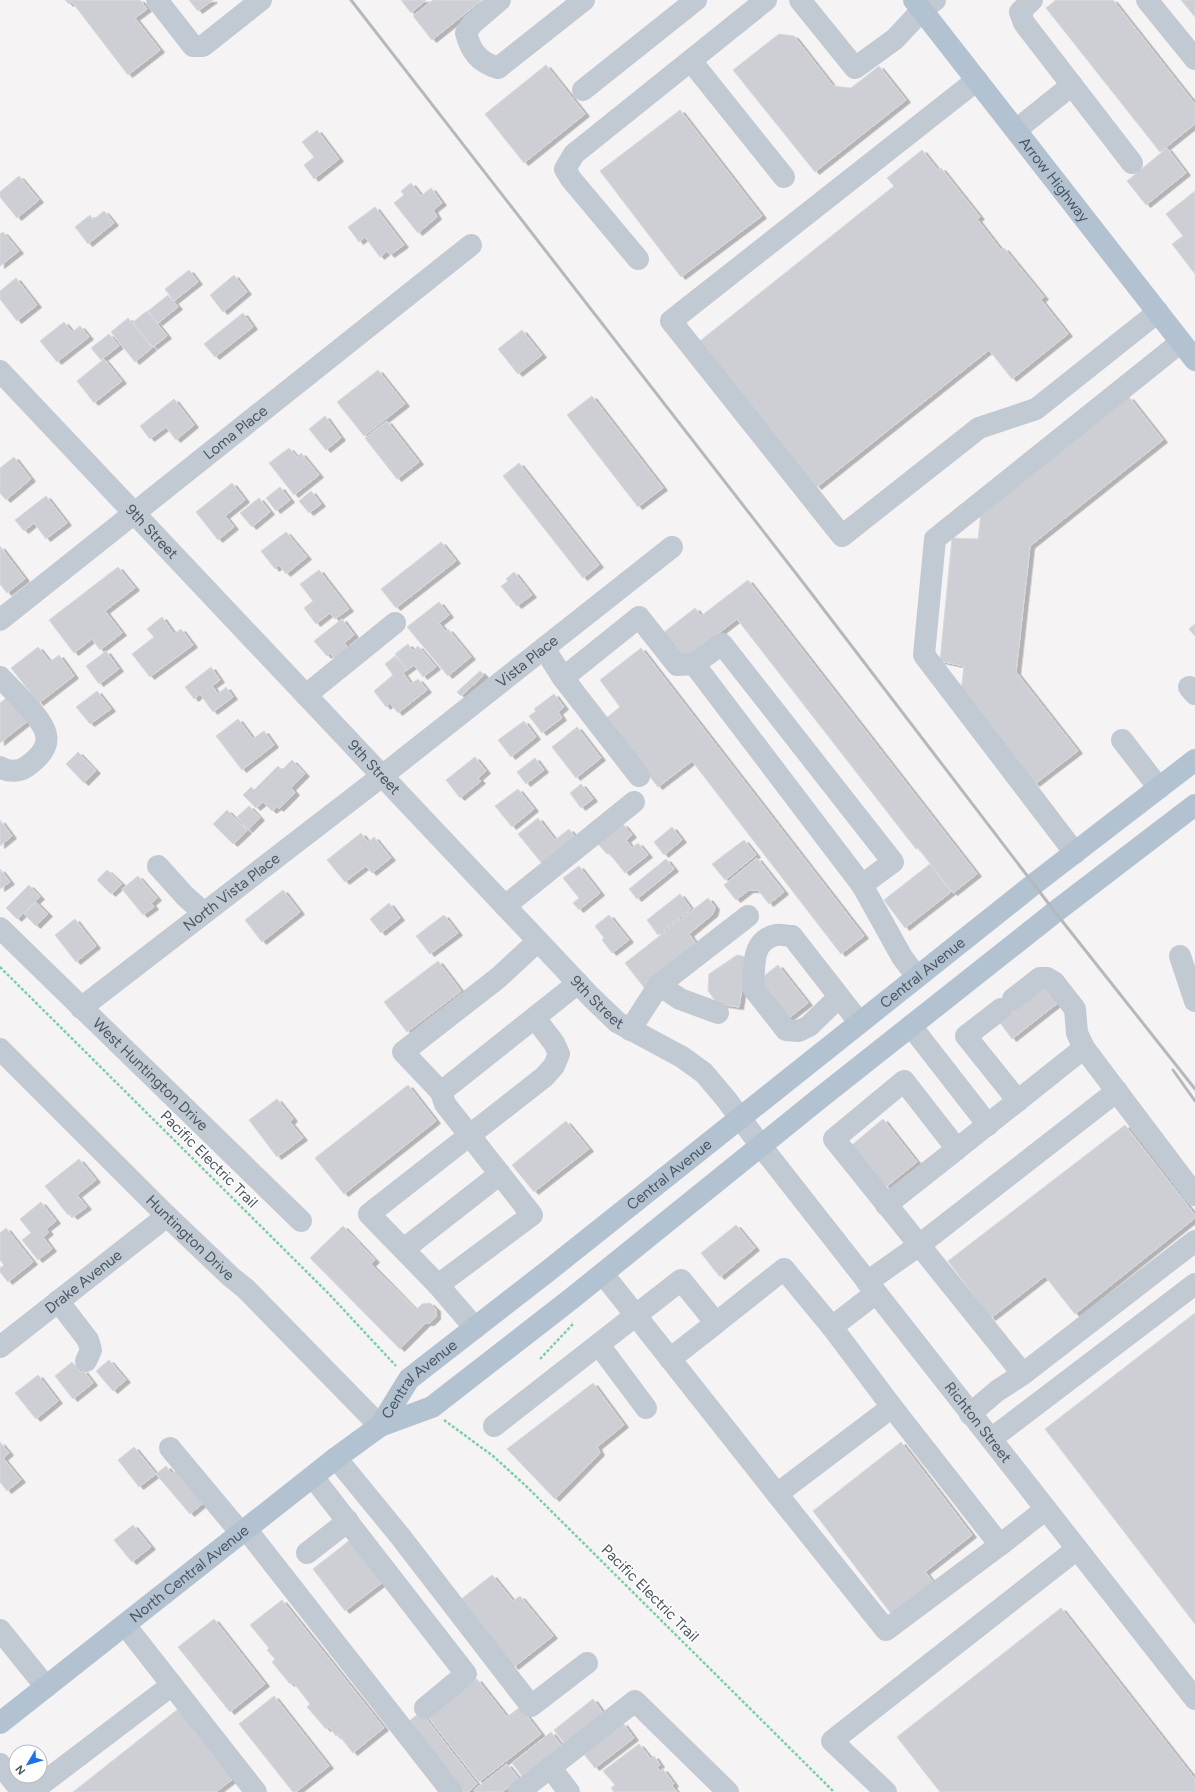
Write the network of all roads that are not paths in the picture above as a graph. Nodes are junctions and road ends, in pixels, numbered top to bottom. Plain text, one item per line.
1 (157, 0) edge
2 (261, 0) edge
3 (500, 0) edge
4 (584, 0) edge
5 (696, 0) edge
6 (766, 0) edge
7 (800, 0) edge
8 (1032, 0) edge
9 (1147, 0) edge
10 (924, 3) edge
11 (1195, 59) edge
12 (691, 61) junction
13 (977, 80) junction
14 (1072, 85) junction
15 (583, 90) dead end
16 (1016, 130) junction
17 (1132, 162) dead end
18 (784, 178) dead end
19 (471, 245) dead end
20 (638, 259) dead end
21 (1158, 312) junction
22 (1181, 342) junction
23 (1195, 360) edge
24 (0, 371) edge
25 (135, 514) junction
26 (672, 547) dead end
27 (0, 620) edge
28 (395, 623) dead end
29 (544, 648) junction
30 (694, 664) junction
31 (0, 677) edge
32 (563, 678) junction
33 (306, 695) junction
34 (1122, 740) dead end
35 (1195, 760) edge
36 (0, 767) edge
37 (382, 776) junction
38 (640, 776) dead end
39 (1159, 788) junction
40 (634, 802) dead end
41 (1195, 805) edge
42 (1075, 853) junction
43 (158, 866) dead end
44 (862, 884) junction
45 (505, 906) junction
46 (204, 912) junction
47 (748, 916) dead end
48 (0, 928) edge
49 (538, 941) junction
50 (1180, 956) dead end
51 (917, 977) junction
52 (578, 984) junction
53 (659, 985) junction
54 (839, 997) junction
55 (1195, 1001) edge
56 (81, 1008) junction
57 (718, 1013) dead end
58 (535, 1018) junction
59 (859, 1022) junction
60 (910, 1026) junction
61 (630, 1030) junction
62 (1084, 1048) junction
63 (0, 1049) edge
64 (1117, 1091) junction
65 (441, 1092) junction
66 (1018, 1101) junction
67 (740, 1118) junction
68 (988, 1125) junction
69 (470, 1135) junction
70 (761, 1146) junction
71 (957, 1148) junction
72 (500, 1174) junction
73 (1195, 1195) edge
74 (886, 1205) junction
75 (167, 1216) junction
76 (301, 1221) dead end
77 (1195, 1241) edge
78 (918, 1246) junction
79 (404, 1249) junction
80 (603, 1274) junction
81 (1195, 1284) edge
82 (438, 1285) junction
83 (871, 1288) junction
84 (58, 1302) junction
85 (636, 1316) junction
86 (716, 1323) junction
87 (832, 1327) junction
88 (475, 1328) junction
89 (599, 1345) junction
90 (0, 1348) edge
91 (670, 1359) junction
92 (86, 1361) dead end
93 (1022, 1374) junction
94 (892, 1407) junction
95 (646, 1408) dead end
96 (970, 1414) junction
97 (380, 1426) junction
98 (494, 1426) dead end
99 (991, 1439) junction
100 (170, 1448) dead end
101 (336, 1458) junction
102 (313, 1476) junction
103 (777, 1494) junction
104 (1046, 1509) junction
105 (348, 1521) junction
106 (244, 1531) junction
107 (1000, 1545) junction
108 (1077, 1549) junction
109 (307, 1553) dead end
110 (125, 1625) junction
111 (0, 1630) edge
112 (587, 1664) dead end
113 (172, 1685) junction
114 (46, 1687) junction
115 (1195, 1699) edge
116 (425, 1708) dead end
117 (0, 1723) edge
118 (0, 1764) edge
119 (550, 1768) junction
120 (22, 1792) edge
121 (31, 1792) edge
122 (255, 1792) edge
123 (452, 1792) edge
124 (519, 1792) edge
125 (569, 1792) edge
126 (728, 1792) edge
127 (886, 1792) edge

1 - 2 street
3 - 4 street
5 - 15 street
6 - 12 street
7 - 10 street
8 - 14 street
9 - 11 street
10 - 13 main road, Arrow Highway
12 - 18 street
12 - 20 street
13 - 16 main road, Arrow Highway
13 - 21 street
14 - 16 street
14 - 17 street
16 - 21 main road, Arrow Highway
19 - 25 street, Loma Place
21 - 22 main road, Arrow Highway
22 - 23 main road, Arrow Highway
22 - 42 street
24 - 25 street, 9th Street
25 - 27 street, Loma Place
25 - 33 street, 9th Street
26 - 29 street, Vista Place
28 - 33 street
29 - 32 street
29 - 37 street, Vista Place
30 - 32 street
30 - 44 street
30 - 44 street
31 - 36 street
32 - 38 street
33 - 37 street, 9th Street
34 - 39 street
35 - 39 main road, Central Avenue
37 - 45 street, 9th Street
37 - 46 street, North Vista Place
39 - 42 main road, Central Avenue
40 - 45 street
41 - 60 main road, Central Avenue
42 - 51 main road, Central Avenue
43 - 46 street
44 - 51 street
45 - 49 street, 9th Street
46 - 56 street, North Vista Place
47 - 53 street
48 - 56 street, West Huntington Drive
49 - 52 street, 9th Street
49 - 65 street
50 - 55 street
51 - 59 main road, Central Avenue
52 - 58 street
52 - 61 street, 9th Street
53 - 57 street
53 - 61 street
54 - 54 street
54 - 59 street
56 - 76 street, West Huntington Drive
58 - 65 street
58 - 69 street
59 - 67 main road, Central Avenue
60 - 68 street
60 - 70 main road, Central Avenue
61 - 67 street, 9th Street
62 - 64 street
62 - 66 street
62 - 66 street
63 - 75 street, Huntington Drive
64 - 73 street
64 - 78 street
65 - 69 street
66 - 68 street
67 - 70 street, 9th Street
67 - 88 main road, Central Avenue
68 - 71 street
69 - 72 street
69 - 79 street
70 - 80 main road, Central Avenue
70 - 83 street, Richton Street
71 - 74 street
71 - 74 street
72 - 79 street
72 - 82 street
74 - 78 street
75 - 84 street, Drake Avenue
75 - 97 street, Huntington Drive
77 - 93 street
78 - 83 street
78 - 93 street
79 - 82 street
80 - 85 street
80 - 97 main road, Central Avenue
81 - 99 street
82 - 88 street
83 - 87 street
83 - 96 street, Richton Street
84 - 90 street, Drake Avenue
84 - 92 street
85 - 86 street
85 - 89 street
85 - 91 street
86 - 87 street
86 - 91 street
87 - 94 street
88 - 97 main road, Central Avenue
89 - 95 street
89 - 98 street
91 - 103 street
93 - 96 street
94 - 103 street
94 - 107 street
96 - 99 street, Richton Street
97 - 101 main road, North Central Avenue
99 - 104 street, Richton Street
100 - 106 street
101 - 102 main road, North Central Avenue
101 - 112 street
102 - 105 street
102 - 106 main road, North Central Avenue
103 - 107 street
104 - 107 street
104 - 108 street, Richton Street
105 - 109 street
105 - 116 street
106 - 110 main road, North Central Avenue
106 - 123 street
108 - 115 street, Richton Street
108 - 127 street
110 - 113 street
110 - 114 main road, North Central Avenue
111 - 114 street
113 - 121 street
113 - 122 street
114 - 117 main road, North Central Avenue
118 - 120 street
119 - 124 street
119 - 125 street
119 - 126 street

